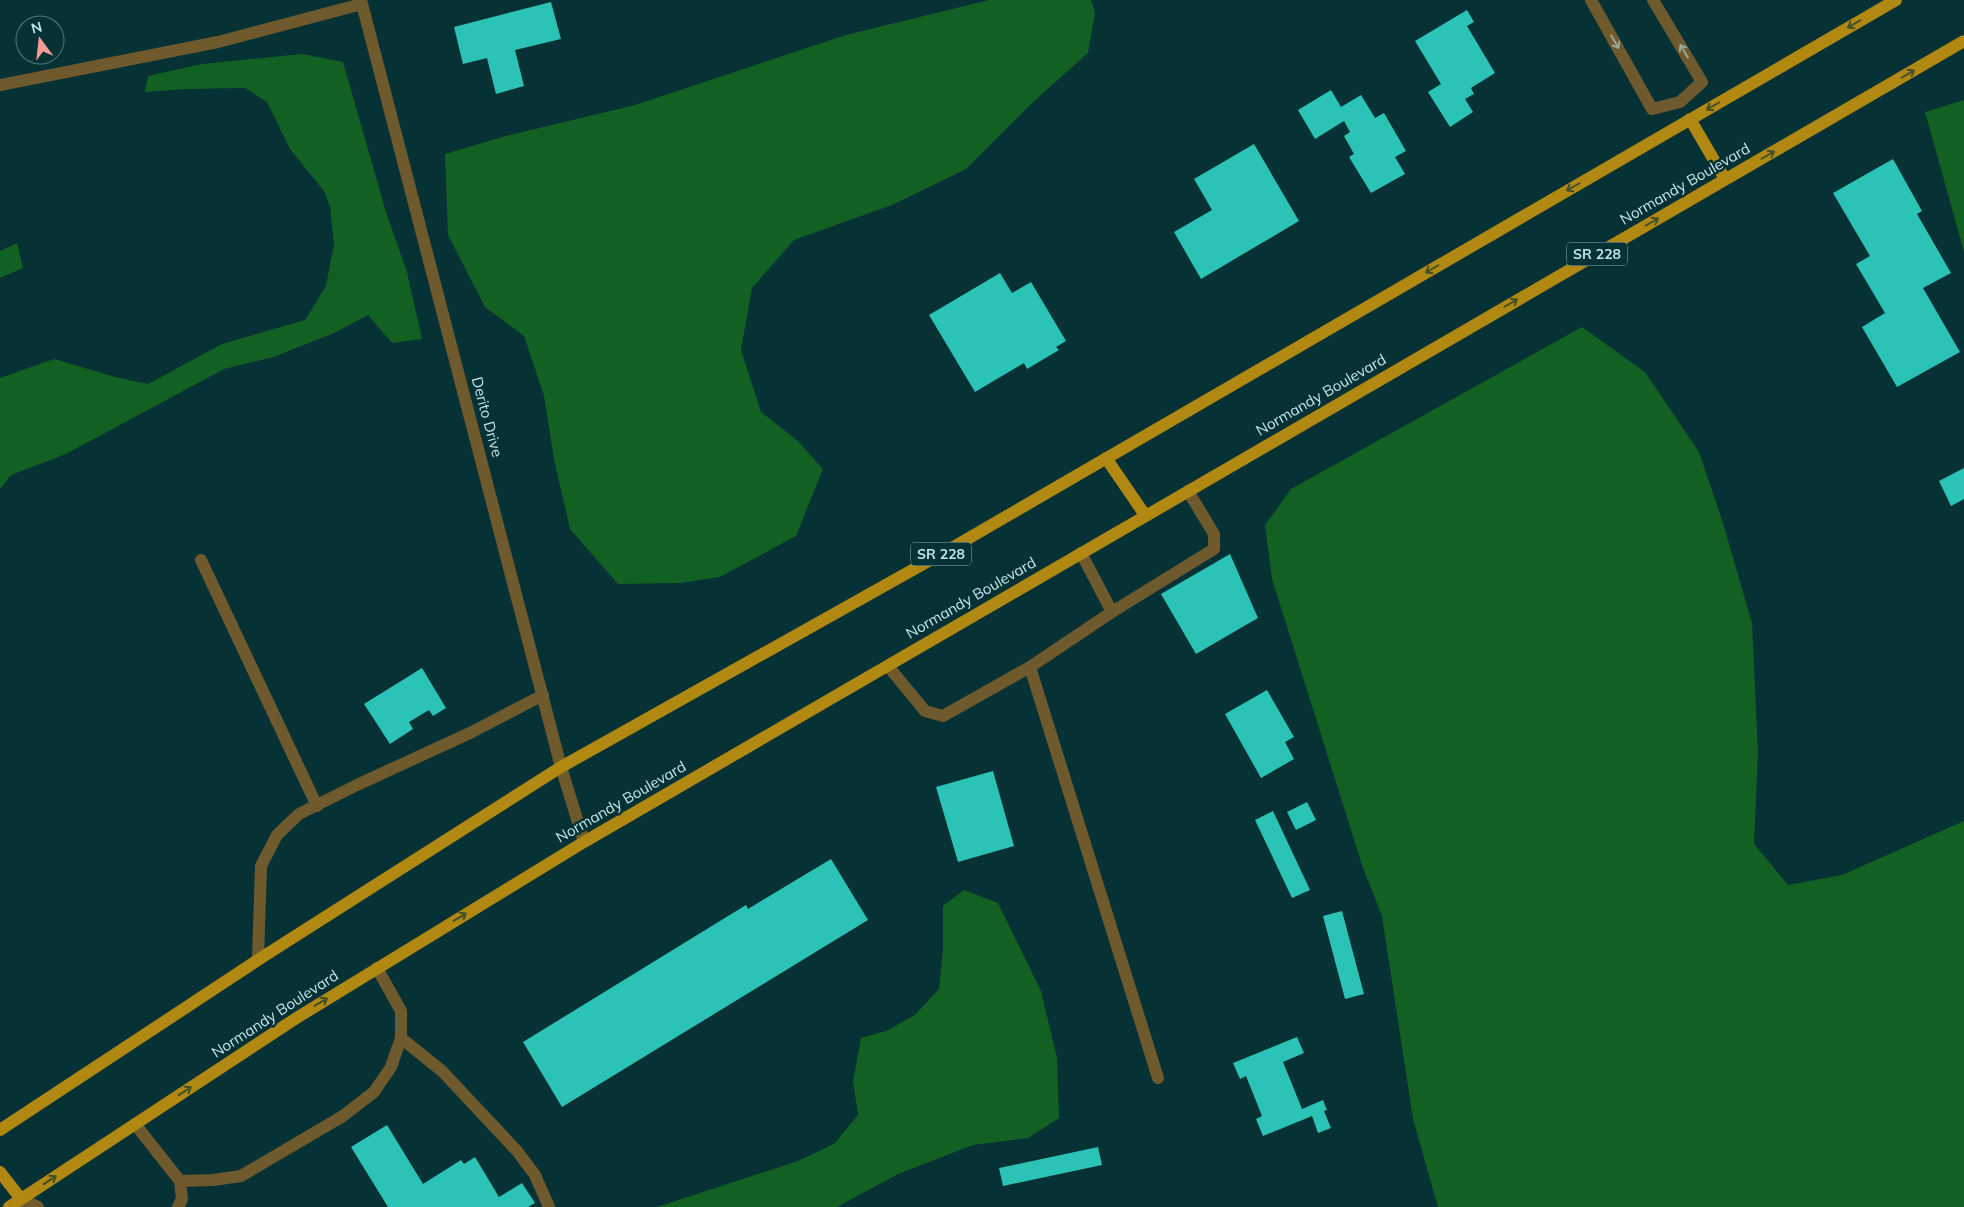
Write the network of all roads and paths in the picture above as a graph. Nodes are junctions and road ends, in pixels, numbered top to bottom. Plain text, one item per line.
1 (1590, 0) edge
2 (1653, 0) edge
3 (1896, 0) edge
4 (361, 2) edge
5 (1964, 42) edge
6 (0, 85) edge
7 (1680, 102) junction
8 (1690, 119) junction
9 (1725, 179) junction
10 (1106, 458) junction
11 (1188, 491) junction
12 (1145, 515) junction
13 (1081, 553) junction
14 (200, 560) dead end
15 (1112, 612) junction
16 (888, 666) junction
17 (1030, 667) junction
18 (543, 695) junction
19 (561, 767) junction
20 (317, 806) junction
21 (584, 842) junction
22 (258, 960) junction
23 (378, 968) junction
24 (401, 1038) junction
25 (1158, 1078) dead end
26 (136, 1124) junction
27 (0, 1130) edge
28 (0, 1172) edge
29 (180, 1181) junction
30 (19, 1203) edge
31 (9, 1207) edge
32 (38, 1207) edge
33 (178, 1207) edge
34 (548, 1207) edge

1 -> 7 street
7 -> 2 street
3 -> 8 main road, SR 228
4 - 6 street
4 - 18 street, Derito Drive
9 -> 5 main road, Normandy Boulevard / SR 228
7 - 8 street
8 - 9 main road
8 -> 10 main road, SR 228
11 -> 9 main road, Normandy Boulevard / SR 228
10 - 12 main road
10 - 19 main road, SR 228
11 - 12 main road, Normandy Boulevard / SR 228
11 - 15 street
12 - 13 main road, Normandy Boulevard / SR 228
13 - 15 street
13 - 16 main road, Normandy Boulevard / SR 228
14 - 20 street
15 - 17 street
16 - 17 street
16 - 21 main road, Normandy Boulevard / SR 228
17 - 25 street
18 - 19 street, Derito Drive
18 - 20 street
19 - 21 street, Derito Drive
19 - 22 main road, SR 228
20 - 22 street
23 -> 21 main road, Normandy Boulevard / SR 228
22 - 27 main road, SR 228
23 - 24 street
26 -> 23 main road, Normandy Boulevard / SR 228
24 - 29 street
24 - 34 street
26 - 29 street
30 -> 26 main road, Normandy Boulevard / SR 228
28 - 30 main road
29 - 33 street
30 - 31 main road, Normandy Boulevard / SR 228
30 - 32 street

